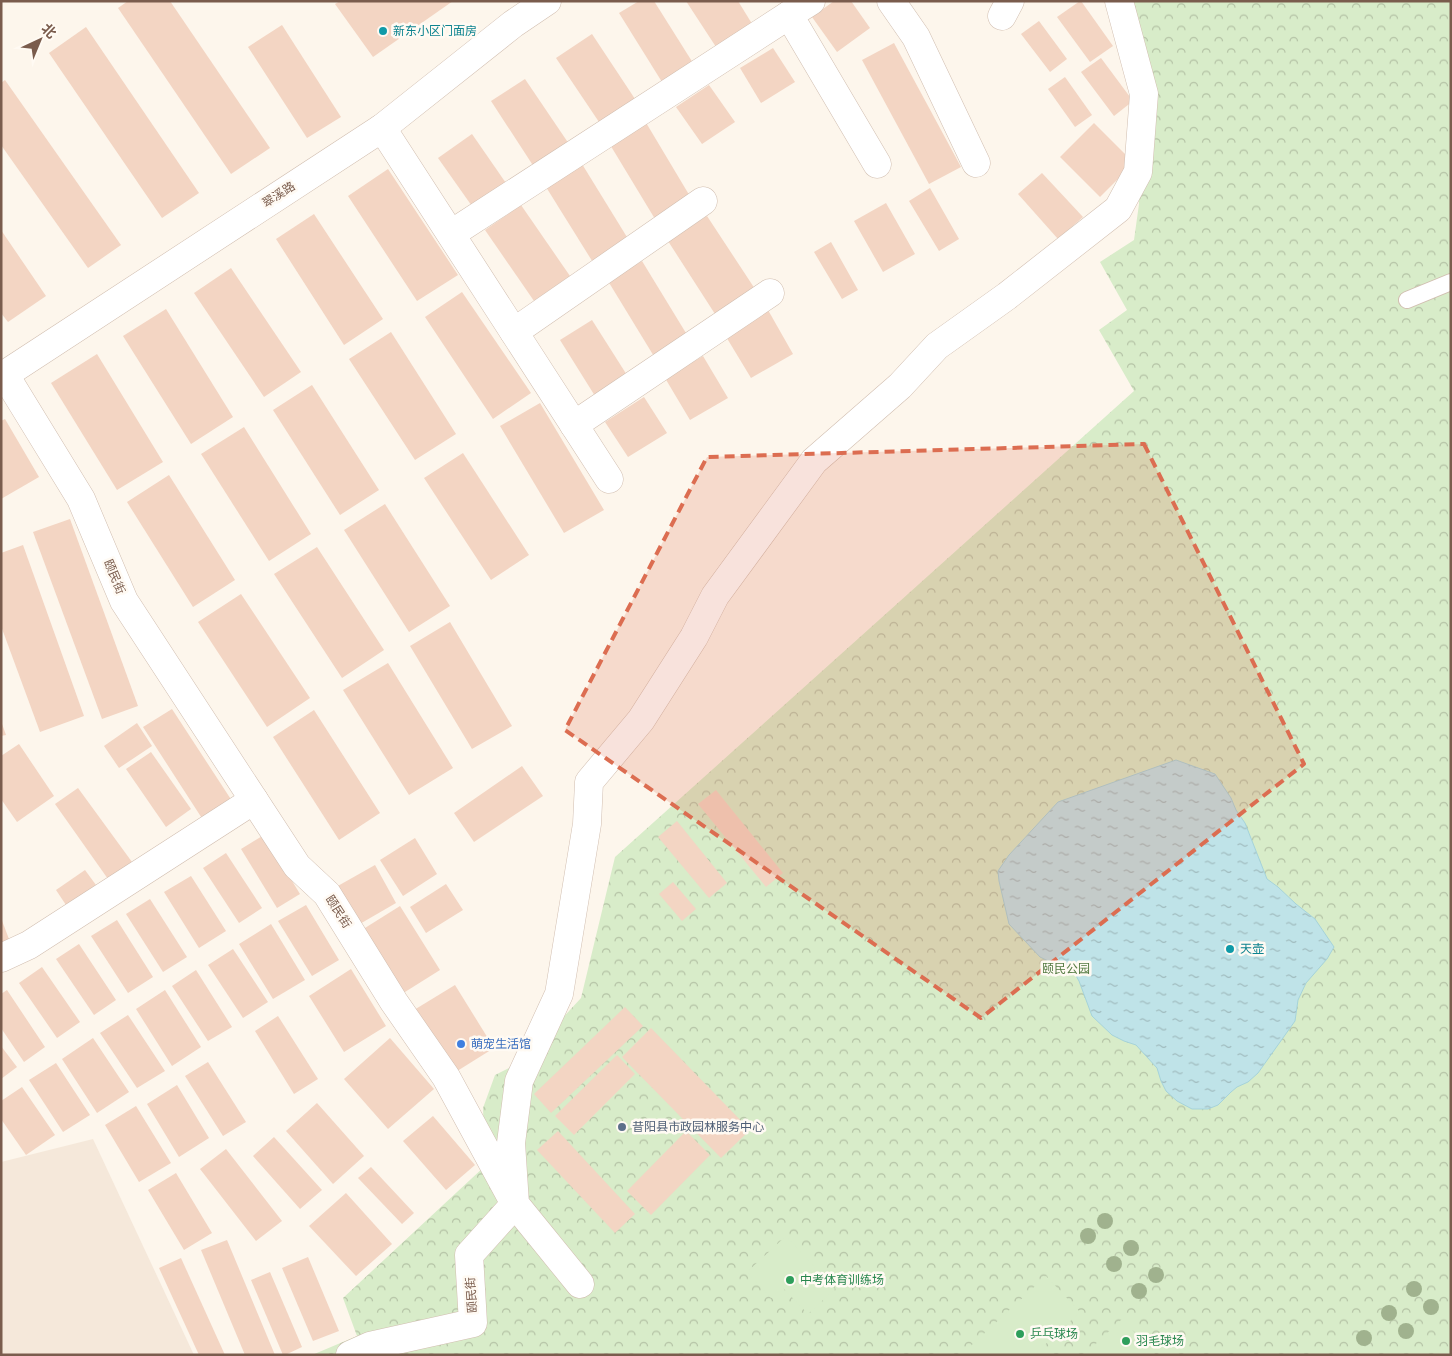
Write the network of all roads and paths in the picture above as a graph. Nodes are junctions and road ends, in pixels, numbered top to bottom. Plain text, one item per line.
1 (547, 1) edge
2 (891, 1) edge
3 (1119, 1) edge
4 (800, 8) edge
5 (382, 128) junction
6 (976, 163) dead end
7 (877, 164) dead end
8 (703, 201) dead end
9 (451, 234) junction
10 (1451, 282) edge
11 (770, 294) dead end
12 (1407, 300) dead end
13 (514, 332) junction
14 (3, 376) edge
15 (574, 425) junction
16 (609, 479) dead end
17 (254, 800) junction
18 (1, 958) edge
19 (515, 1204) junction
20 (580, 1284) dead end
21 (350, 1355) edge

1 - 5 street, 翠溪路
2 - 6 street
3 - 19 street
4 - 7 street
4 - 9 street
5 - 9 street
5 - 14 street, 翠溪路
8 - 13 street
9 - 13 street
10 - 12 lane
11 - 15 street
13 - 15 street
14 - 17 street, 颐民街
15 - 16 street
17 - 18 street
17 - 19 street, 颐民街
19 - 20 street
19 - 21 street, 颐民街

